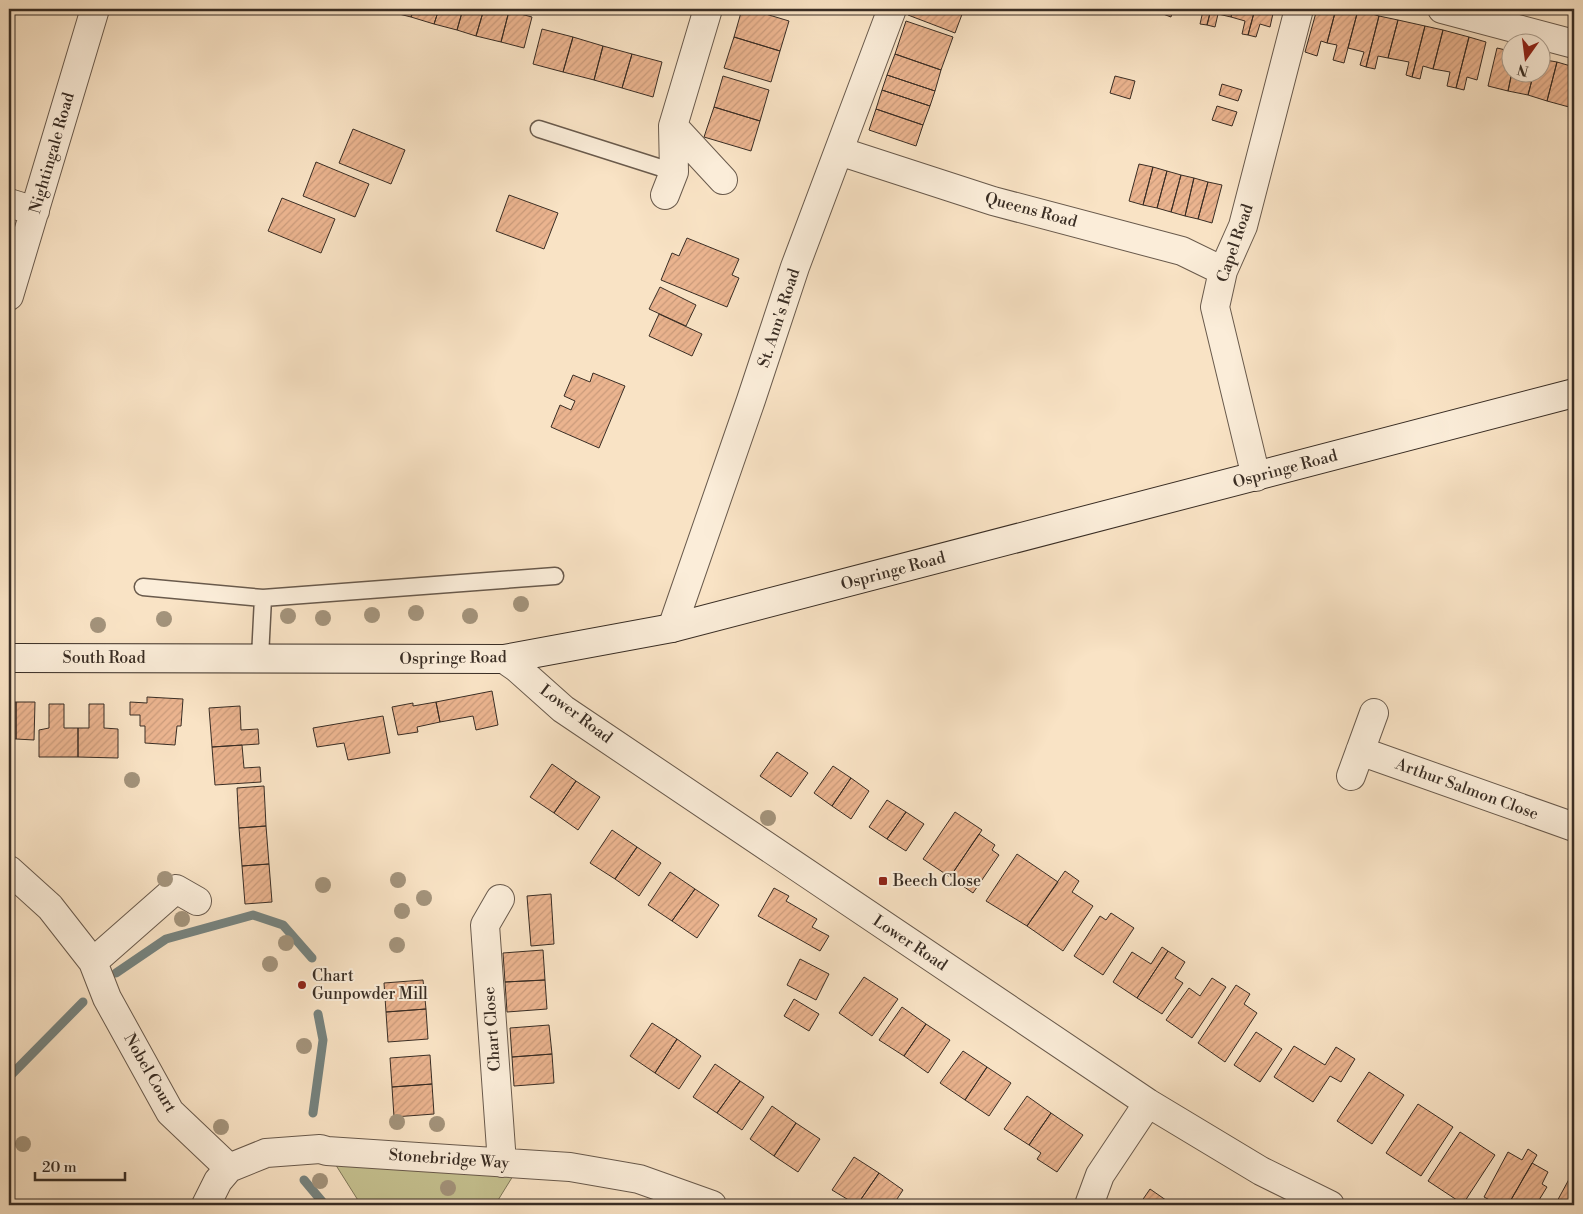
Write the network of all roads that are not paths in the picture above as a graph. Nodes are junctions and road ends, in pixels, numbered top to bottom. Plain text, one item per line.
1 (95, 9) edge
2 (708, 9) edge
3 (892, 9) edge
4 (1299, 9) edge
5 (1442, 9) edge
6 (1574, 44) edge
7 (673, 126) junction
8 (539, 129) dead end
9 (840, 151) junction
10 (722, 180) dead end
11 (670, 184) joint
12 (9, 203) edge
13 (35, 210) junction
14 (1223, 271) junction
15 (9, 296) edge
16 (1574, 393) edge
17 (1256, 477) junction
18 (555, 576) dead end
19 (143, 587) dead end
20 (263, 598) junction
21 (672, 628) junction
22 (260, 657) junction
23 (9, 658) edge
24 (200, 659) joint
25 (504, 659) junction
26 (1374, 712) dead end
27 (1360, 751) junction
28 (1351, 776) dead end
29 (1574, 827) edge
30 (9, 870) edge
31 (500, 899) dead end
32 (197, 901) dead end
33 (93, 962) junction
34 (1148, 1103) junction
35 (502, 1163) junction
36 (229, 1168) junction
37 (206, 1205) edge
38 (712, 1205) edge
39 (1088, 1205) edge
40 (1330, 1205) edge

1 - 13 street, Nightingale Road
2 - 7 street
3 - 9 street, St. Ann's Road
4 - 14 street, Capel Road
5 - 6 street
7 - 10 street
7 - 11 street
8 - 11 lane
9 - 14 street, Queens Road
9 - 21 street, St. Ann's Road
12 - 13 street
13 - 15 street, Nightingale Road
14 - 17 street, Capel Road
16 - 17 street, Ospringe Road
17 - 21 street, Ospringe Road
18 - 20 lane
19 - 20 lane
20 - 22 lane
21 - 25 street, Ospringe Road
22 - 24 street, Ospringe Road
22 - 25 street, Ospringe Road
23 - 24 street, South Road
25 - 34 street, Lower Road
26 - 27 street
27 - 28 street
27 - 29 street, Arthur Salmon Close
30 - 33 street, Nobel Court
31 - 35 street, Chart Close
32 - 33 street
33 - 36 street, Nobel Court
34 - 39 street
34 - 40 street, Lower Road
35 - 36 street, Stonebridge Way
35 - 38 street, Stonebridge Way
36 - 37 street

